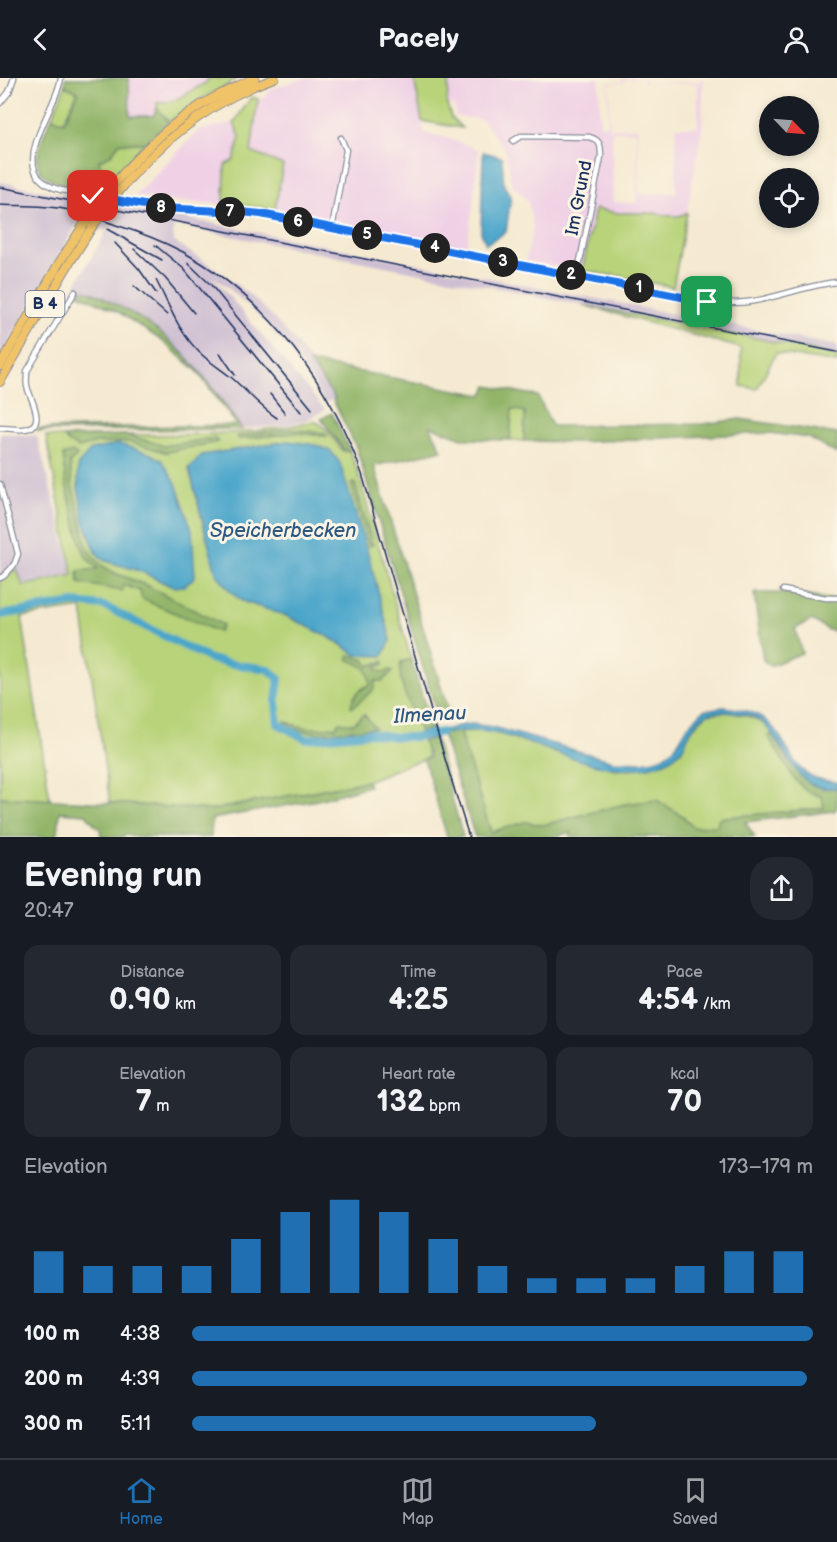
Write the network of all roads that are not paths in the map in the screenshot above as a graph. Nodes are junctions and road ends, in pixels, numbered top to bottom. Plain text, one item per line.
1 (14, 78) edge
2 (60, 78) edge
3 (241, 78) edge
4 (256, 78) edge
5 (271, 79) edge
6 (252, 87) junction
7 (0, 103) edge
8 (202, 104) junction
9 (341, 138) dead end
10 (513, 141) dead end
11 (110, 195) junction
12 (332, 229) junction
13 (577, 276) junction
14 (837, 282) edge
15 (75, 292) dead end
16 (0, 366) edge
17 (0, 382) edge
18 (0, 428) edge
19 (0, 484) edge
20 (0, 578) edge
21 (783, 590) dead end
22 (837, 598) edge

1 - 7 street
2 - 12 street
3 - 8 highway
4 - 5 main road
4 - 6 main road
4 - 8 highway, B 4
5 - 6 main road, B 4
6 - 11 highway, B 4
8 - 11 highway, B 4
9 - 12 street
10 - 13 street, Im Grund
11 - 16 highway, B 4, bridge
11 - 17 highway, B 4, bridge
12 - 13 street
13 - 14 street
15 - 18 street
19 - 20 street
21 - 22 street

